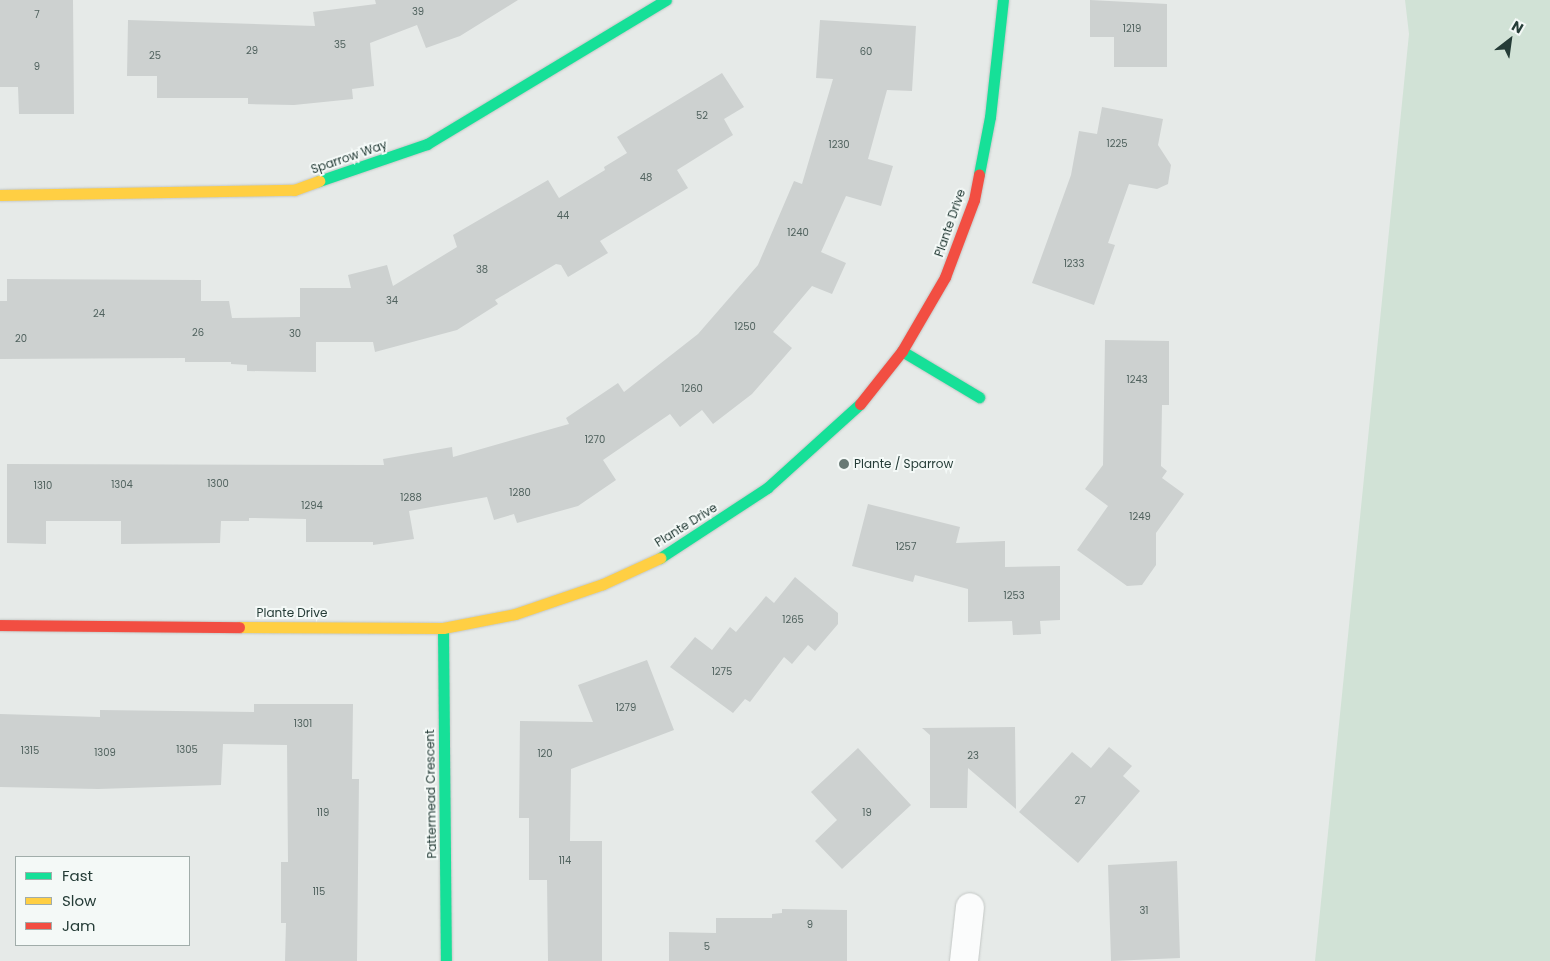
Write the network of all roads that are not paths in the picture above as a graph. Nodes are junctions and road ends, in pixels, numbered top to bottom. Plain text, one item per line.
1 (666, 0) edge
2 (1003, 0) edge
3 (0, 195) edge
4 (902, 351) junction
5 (979, 397) dead end
6 (0, 624) edge
7 (443, 628) junction
8 (970, 907) dead end
9 (446, 961) edge
10 (964, 961) edge

1 - 3 street, Sparrow Way
2 - 4 street, Plante Drive
4 - 5 street
4 - 7 street, Plante Drive
6 - 7 street, Plante Drive
7 - 9 street, Pattermead Crescent
8 - 10 street

